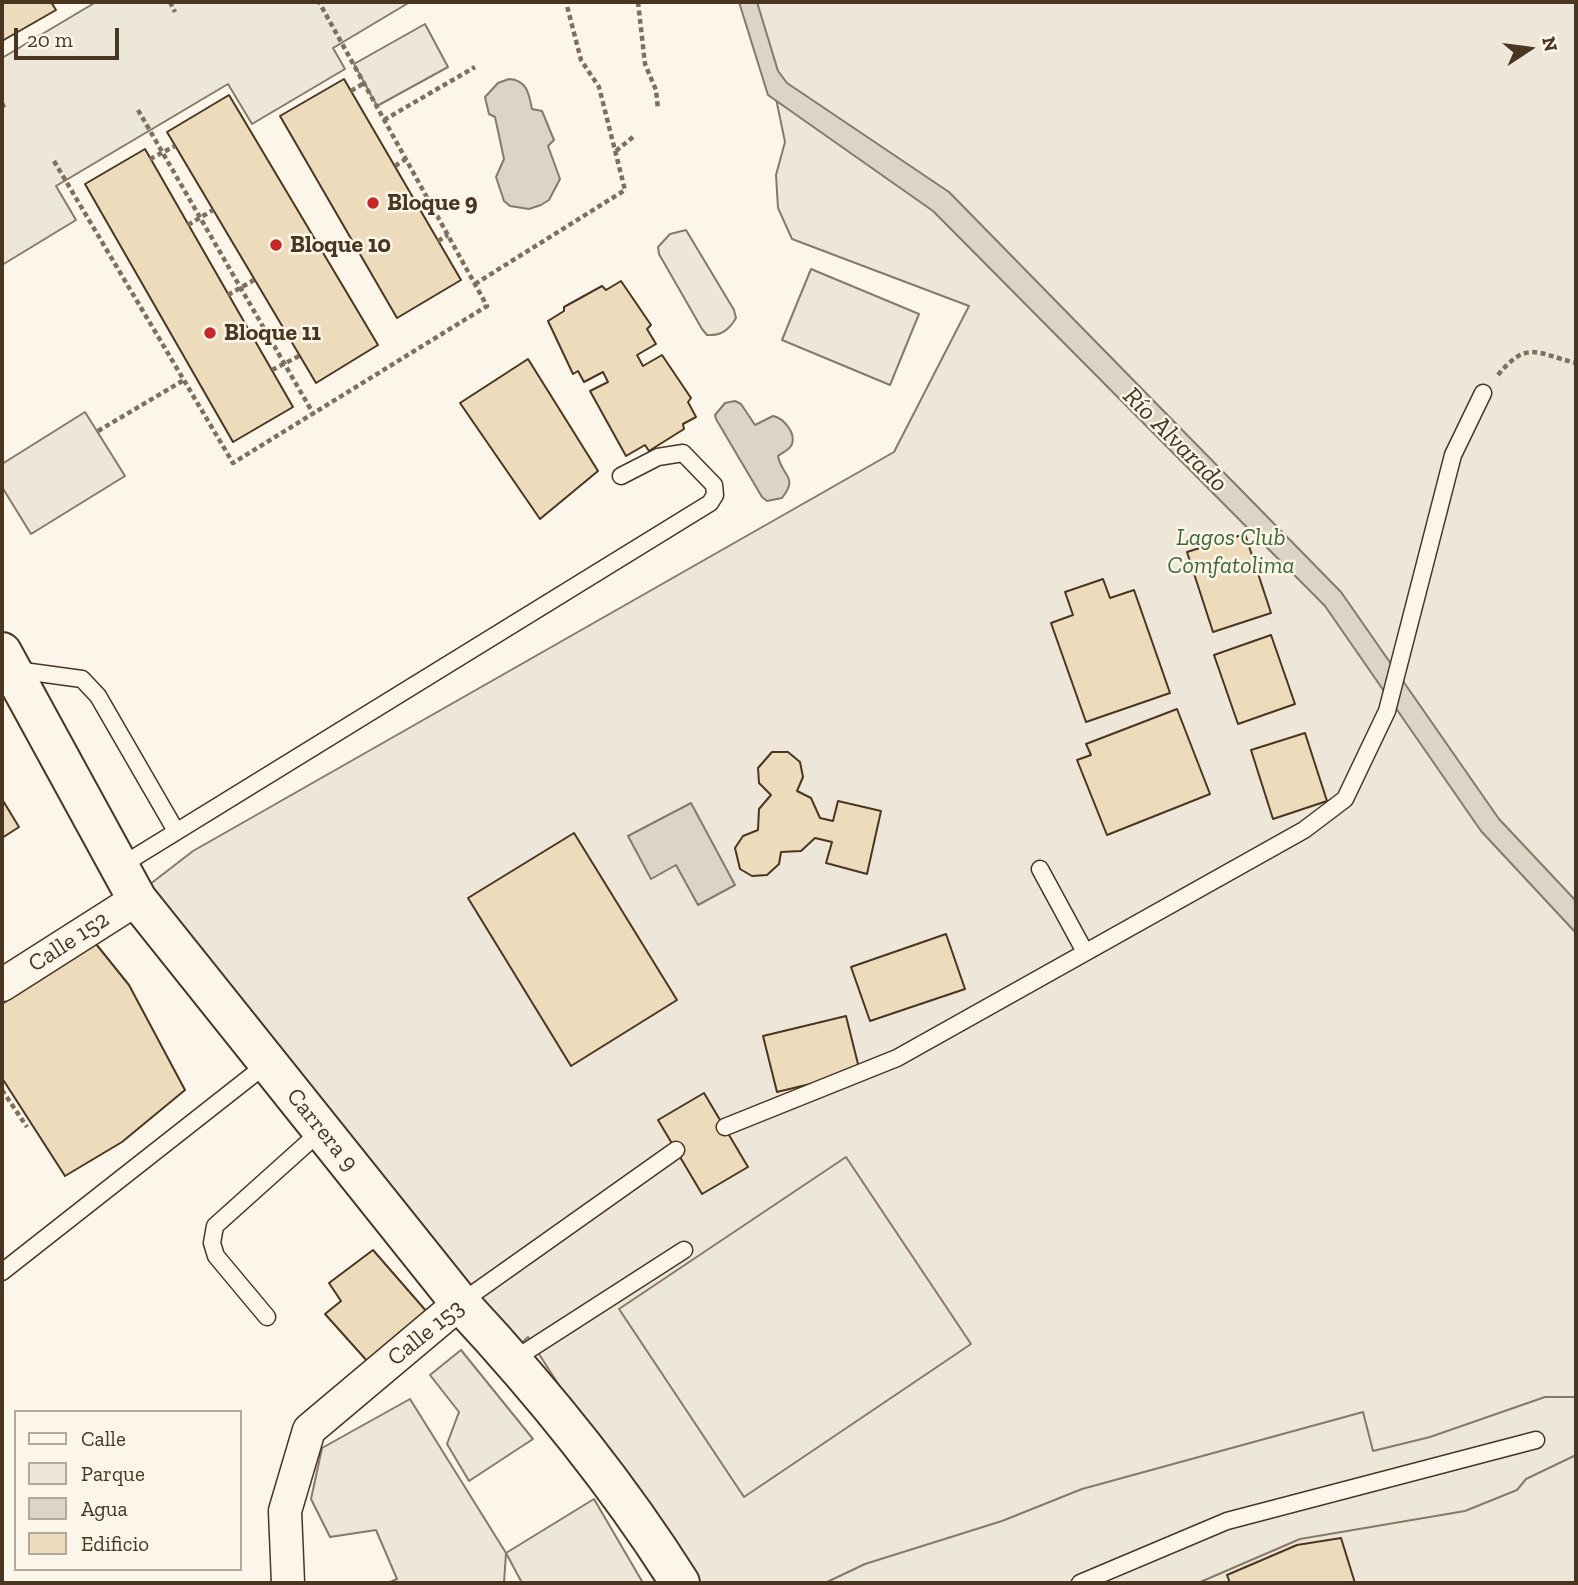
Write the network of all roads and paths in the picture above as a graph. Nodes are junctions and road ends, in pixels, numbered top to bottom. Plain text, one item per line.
1 (170, 2) edge
2 (319, 2) edge
3 (566, 2) edge
4 (638, 2) edge
5 (175, 12) dead end
6 (475, 67) dead end
7 (364, 83) junction
8 (351, 91) dead end
9 (2, 103) edge
10 (658, 109) dead end
11 (5, 110) dead end
12 (138, 110) dead end
13 (384, 120) junction
14 (633, 137) dead end
15 (175, 146) dead end
16 (616, 151) junction
17 (163, 152) junction
18 (150, 159) dead end
19 (406, 159) junction
20 (54, 161) dead end
21 (395, 166) dead end
22 (213, 210) dead end
23 (201, 218) junction
24 (188, 225) dead end
25 (448, 235) junction
26 (438, 241) dead end
27 (254, 280) dead end
28 (475, 284) junction
29 (241, 288) junction
30 (229, 295) dead end
31 (299, 356) dead end
32 (1576, 363) edge
33 (284, 364) junction
34 (272, 370) dead end
35 (184, 380) junction
36 (1483, 393) joint
37 (314, 415) junction
38 (97, 431) dead end
39 (621, 476) dead end
40 (6, 661) edge
41 (176, 831) junction
42 (1040, 869) dead end
43 (128, 883) junction
44 (1085, 952) junction
45 (2, 985) edge
46 (268, 1063) junction
47 (2, 1090) edge
48 (27, 1127) dead end
49 (725, 1127) dead end
50 (322, 1130) junction
51 (676, 1150) dead end
52 (684, 1250) dead end
53 (2, 1272) edge
54 (460, 1303) junction
55 (267, 1317) dead end
56 (513, 1360) junction
57 (1536, 1440) dead end
58 (288, 1583) edge
59 (680, 1583) edge
60 (1080, 1583) edge

1 - 5 path
2 - 7 path
3 - 16 path
4 - 10 path
6 - 13 path
7 - 8 path
7 - 13 path
9 - 11 path
12 - 17 path
13 - 19 path
14 - 16 path
15 - 17 path
16 - 28 path
17 - 18 path
17 - 23 path
19 - 21 path
19 - 25 path
20 - 35 path
22 - 23 path
23 - 24 path
23 - 29 path
25 - 26 path
25 - 28 path
27 - 29 path
28 - 37 path
29 - 30 path
29 - 33 path
31 - 33 path
32 - 36 path
33 - 34 path
33 - 37 path
35 - 37 path
35 - 38 path
36 - 44 lane
39 - 41 lane
40 - 41 lane
40 - 43 street, Carrera 9
41 - 43 lane
42 - 44 lane
43 - 45 street, Calle 152
43 - 46 street, Carrera 9
44 - 49 lane
46 - 50 street, Carrera 9
46 - 53 lane
47 - 48 path
50 - 54 street, Carrera 9
50 - 55 lane
51 - 54 lane, Calle 153
52 - 56 lane
54 - 56 street, Carrera 9
54 - 58 street, Calle 153
56 - 59 street, Carrera 9
57 - 60 lane

